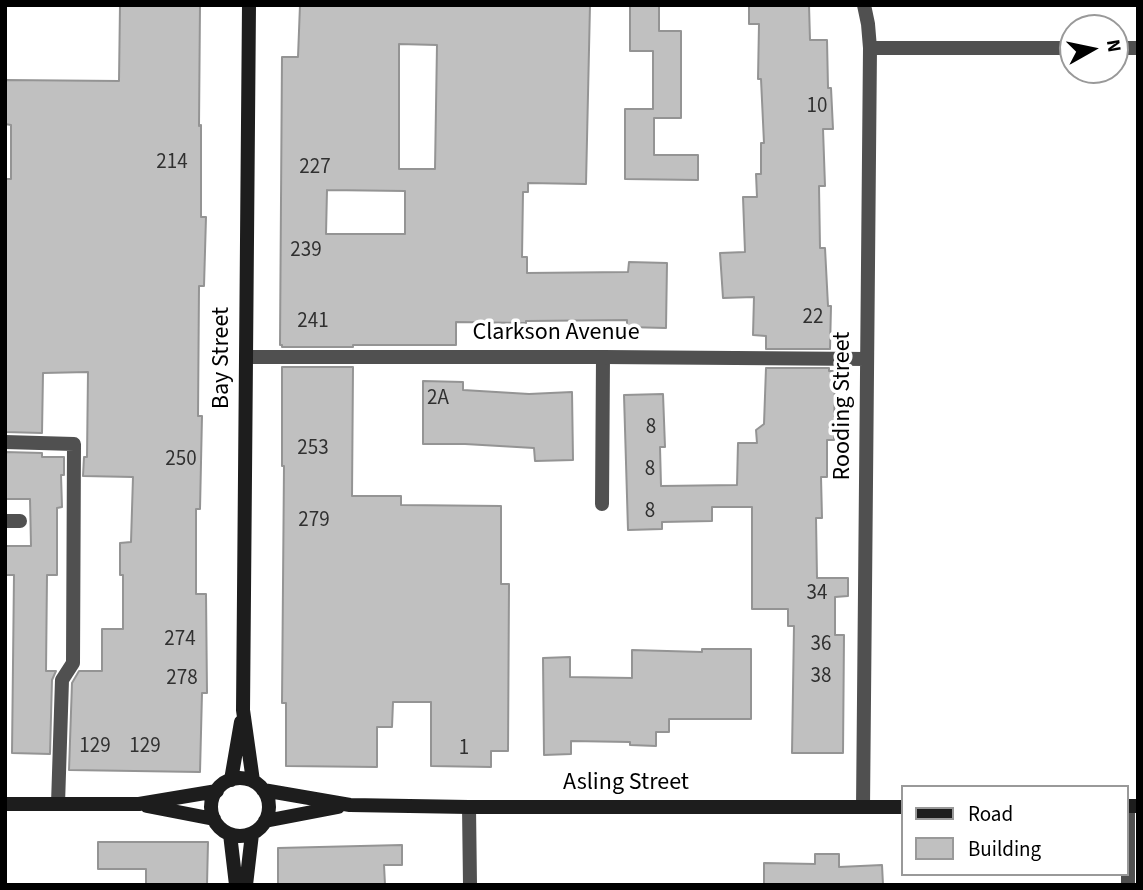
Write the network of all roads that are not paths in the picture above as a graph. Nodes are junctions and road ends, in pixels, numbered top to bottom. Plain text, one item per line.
1 (249, 5) edge
2 (864, 5) edge
3 (870, 48) junction
4 (1059, 48) edge
5 (246, 357) junction
6 (603, 357) junction
7 (867, 359) junction
8 (5, 442) edge
9 (602, 504) dead end
10 (243, 710) junction
11 (231, 780) junction
12 (258, 786) junction
13 (216, 791) junction
14 (5, 804) edge
15 (58, 804) junction
16 (139, 804) junction
17 (350, 805) junction
18 (469, 807) junction
19 (863, 807) junction
20 (902, 807) edge
21 (214, 819) junction
22 (265, 821) junction
23 (230, 834) junction
24 (252, 834) junction
25 (236, 885) edge
26 (246, 885) edge
27 (470, 885) edge

1 - 5 street, Bay Street
2 - 3 street, Rooding Street
3 - 4 street
3 - 7 street, Rooding Street
5 - 6 street, Clarkson Avenue
5 - 10 street, Bay Street
6 - 7 street, Clarkson Avenue
6 - 9 street
7 - 19 street, Rooding Street
8 - 15 street
10 - 11 street, Bay Street
10 - 12 street, Bay Street
11 - 12 street
11 - 13 street
12 - 17 street, Asling Street
12 - 22 street
13 - 16 street
13 - 21 street
14 - 15 street
15 - 16 street
16 - 21 street
17 - 18 street, Asling Street
17 - 22 street, Asling Street
18 - 19 street, Asling Street
18 - 27 street
19 - 20 street, Asling Street
21 - 23 street
22 - 24 street
23 - 24 street
23 - 25 street
24 - 26 street

